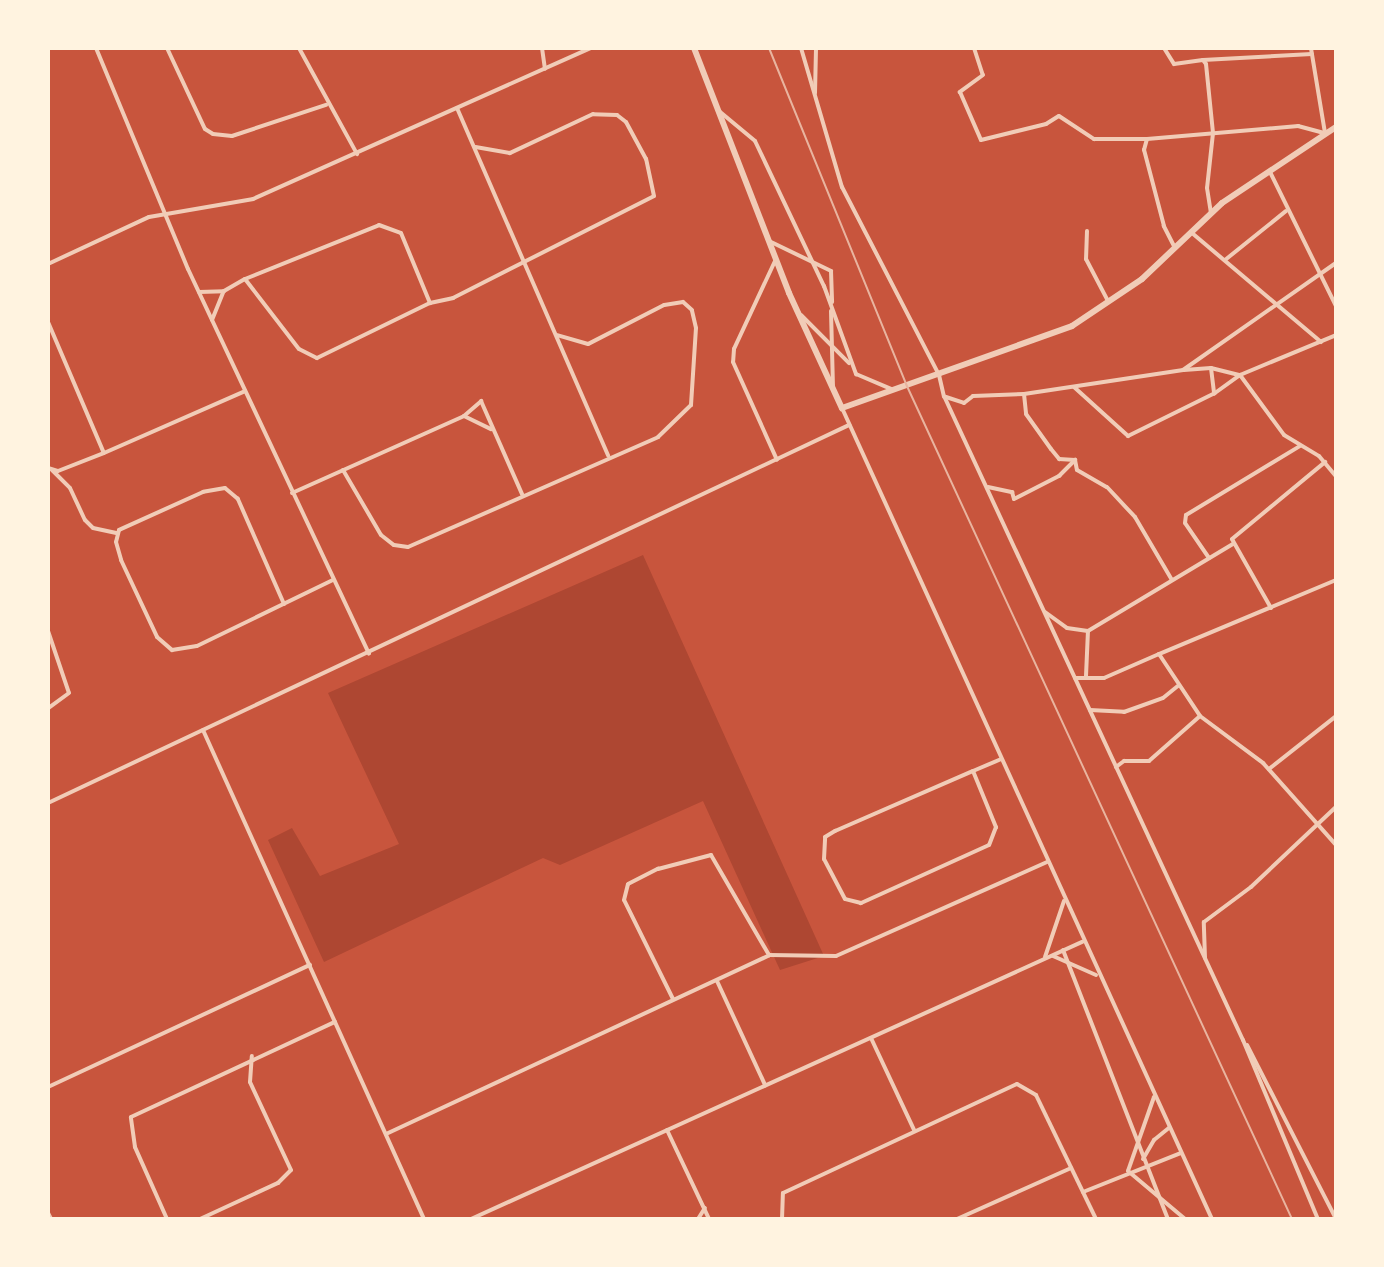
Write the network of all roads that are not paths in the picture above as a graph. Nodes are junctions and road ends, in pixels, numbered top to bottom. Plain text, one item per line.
1 (96, 48) edge
2 (167, 48) edge
3 (299, 48) edge
4 (542, 48) edge
5 (590, 48) edge
6 (694, 48) edge
7 (801, 48) edge
8 (816, 48) edge
9 (974, 48) edge
10 (1164, 48) edge
11 (1218, 50) edge
12 (1312, 51) edge
13 (1217, 59) junction
14 (1203, 60) junction
15 (545, 69) junction
16 (815, 98) junction
17 (326, 105) junction
18 (457, 108) junction
19 (717, 109) junction
20 (1336, 127) edge
21 (1213, 133) junction
22 (1325, 133) junction
23 (1147, 139) junction
24 (476, 147) junction
25 (357, 154) junction
26 (1269, 170) junction
27 (1286, 211) junction
28 (169, 214) junction
29 (1212, 215) junction
30 (1087, 231) dead end
31 (1192, 233) junction
32 (769, 241) junction
33 (1176, 250) junction
34 (776, 258) junction
35 (809, 259) junction
36 (1225, 260) junction
37 (524, 263) junction
38 (1336, 263) edge
39 (48, 264) edge
40 (1321, 273) junction
41 (245, 279) junction
42 (224, 291) junction
43 (199, 292) junction
44 (430, 303) junction
45 (1109, 303) junction
46 (1336, 306) edge
47 (1276, 307) junction
48 (832, 308) junction
49 (797, 311) junction
50 (212, 320) junction
51 (48, 322) edge
52 (557, 335) junction
53 (1336, 335) edge
54 (1321, 342) junction
55 (832, 348) junction
56 (849, 363) junction
57 (1211, 368) junction
58 (1183, 370) junction
59 (939, 375) junction
60 (1240, 375) junction
61 (833, 387) junction
62 (1074, 387) junction
63 (891, 389) junction
64 (245, 391) junction
65 (1024, 394) junction
66 (1214, 394) junction
67 (944, 396) junction
68 (842, 408) junction
69 (464, 416) junction
70 (849, 425) junction
71 (491, 429) junction
72 (1300, 446) junction
73 (104, 453) junction
74 (608, 456) junction
75 (777, 460) junction
76 (1075, 460) junction
77 (1325, 462) junction
78 (50, 469) edge
79 (343, 470) junction
80 (1336, 476) edge
81 (987, 486) junction
82 (292, 493) junction
83 (522, 494) junction
84 (117, 533) junction
85 (1233, 544) junction
86 (1209, 558) junction
87 (334, 580) junction
88 (1172, 580) junction
89 (1336, 580) edge
90 (284, 604) junction
91 (1271, 608) junction
92 (1044, 611) junction
93 (48, 631) edge
94 (1088, 631) junction
95 (369, 653) junction
96 (1159, 654) junction
97 (1086, 676) junction
98 (1075, 678) junction
99 (1178, 686) junction
100 (48, 708) edge
101 (1090, 710) junction
102 (1200, 716) junction
103 (1336, 716) edge
104 (203, 730) junction
105 (1001, 759) junction
106 (1116, 767) junction
107 (1269, 769) junction
108 (973, 771) junction
109 (48, 803) edge
110 (1336, 807) edge
111 (1316, 823) junction
112 (1336, 845) edge
113 (1047, 862) junction
114 (1064, 900) junction
115 (1082, 942) junction
116 (1063, 950) junction
117 (769, 955) junction
118 (1052, 955) junction
119 (1044, 959) junction
120 (1066, 960) junction
121 (1205, 960) junction
122 (310, 965) junction
123 (1098, 976) junction
124 (717, 981) junction
125 (673, 999) junction
126 (335, 1022) junction
127 (871, 1037) junction
128 (1243, 1040) junction
129 (252, 1056) junction
130 (1260, 1084) junction
131 (765, 1085) junction
132 (48, 1087) edge
133 (1272, 1087) junction
134 (1155, 1096) junction
135 (1169, 1128) junction
136 (667, 1130) junction
137 (914, 1130) junction
138 (386, 1134) junction
139 (1135, 1141) junction
140 (1181, 1153) junction
141 (1142, 1164) junction
142 (1071, 1168) junction
143 (1128, 1171) junction
144 (1082, 1192) junction
145 (1161, 1202) junction
146 (705, 1208) junction
147 (48, 1213) edge
148 (51, 1219) edge
149 (167, 1219) edge
150 (200, 1219) edge
151 (424, 1219) edge
152 (471, 1219) edge
153 (698, 1219) edge
154 (709, 1219) edge
155 (782, 1219) edge
156 (957, 1219) edge
157 (1096, 1219) edge
158 (1168, 1219) edge
159 (1185, 1219) edge
160 (1212, 1219) edge
161 (1318, 1219) edge
162 (1336, 1219) edge

1 - 28 street
2 - 17 street
3 - 17 street
4 - 15 street
5 - 15 street
6 - 19 street
7 - 16 street
8 - 16 street
9 - 23 street
10 - 14 street
11 - 13 street
12 - 13 street
12 - 22 street
13 - 14 street
14 - 21 street
15 - 18 street
16 - 59 street
17 - 25 street
18 - 24 street
18 - 25 street
19 - 32 street
19 - 35 street
20 - 22 street
21 - 22 street
21 - 23 street
21 - 29 street
22 - 26 street
23 - 33 street
24 - 37 street
24 - 37 street
25 - 28 street
26 - 27 street
26 - 29 street
27 - 36 street
27 - 40 street
28 - 39 street
28 - 43 street
29 - 31 street
30 - 45 street
31 - 33 street
31 - 36 street
32 - 34 street
32 - 35 street
33 - 45 street
34 - 49 street
34 - 75 street
35 - 48 street
35 - 48 street
36 - 47 street
37 - 44 street
37 - 52 street
38 - 40 street
40 - 46 street
40 - 47 street
41 - 42 street
41 - 44 street
41 - 44 street
42 - 43 street
42 - 50 street
43 - 50 street
45 - 59 street
47 - 54 street
47 - 58 street
48 - 55 street
48 - 56 street
49 - 55 street
49 - 61 street
50 - 64 street
51 - 73 street
52 - 74 street
52 - 74 street
53 - 54 street
54 - 60 street
55 - 56 street
55 - 61 street
56 - 63 street
57 - 58 street
57 - 60 street
57 - 66 street
58 - 62 street
59 - 63 street
59 - 67 street
60 - 66 street
60 - 72 street
61 - 68 street
62 - 65 street
62 - 66 street
63 - 68 street
64 - 73 street
64 - 82 street
65 - 67 street
65 - 76 street
67 - 81 street
68 - 70 street
69 - 71 street
69 - 71 street
69 - 79 street
70 - 75 street
70 - 105 street
71 - 83 street
72 - 77 street
72 - 86 street
73 - 78 street
74 - 83 street
75 - 95 street
76 - 81 street
76 - 88 street
77 - 80 street
77 - 85 street
78 - 84 street
79 - 82 street
79 - 83 street
81 - 92 street
82 - 87 street
84 - 90 street
84 - 90 street
85 - 86 street
85 - 91 street
86 - 88 street
87 - 90 street
87 - 95 street
88 - 94 street
89 - 91 street
91 - 96 street
92 - 94 street
92 - 98 street
93 - 100 street
94 - 97 street
95 - 104 street
96 - 97 street
96 - 99 street
97 - 98 street
98 - 101 street
99 - 101 street
99 - 102 street
101 - 106 street
102 - 106 street
102 - 107 street
103 - 107 street
104 - 109 street
104 - 122 street
105 - 108 street
105 - 113 street
106 - 121 street
107 - 111 street
108 - 108 street
110 - 111 street
111 - 112 street
111 - 121 street
113 - 114 street
113 - 117 street
114 - 115 street
114 - 119 street
115 - 116 street
115 - 123 street
116 - 118 street
116 - 120 street
117 - 124 street
117 - 125 street
118 - 119 street
118 - 120 street
119 - 127 street
120 - 123 street
120 - 139 street
121 - 128 street
122 - 126 street
122 - 132 street
123 - 134 street
124 - 125 street
124 - 131 street
125 - 138 street
126 - 129 street
126 - 138 street
127 - 131 street
127 - 137 street
128 - 130 street
128 - 133 street
129 - 149 street
129 - 150 street
130 - 133 street
130 - 161 street
131 - 136 street
133 - 162 street
134 - 135 street
134 - 139 street
135 - 140 street
135 - 141 street
136 - 146 street
136 - 152 street
137 - 142 street
137 - 155 street
138 - 151 street
139 - 141 street
139 - 143 street
140 - 141 street
140 - 160 street
141 - 143 street
141 - 145 street
142 - 144 street
142 - 156 street
143 - 144 street
143 - 145 street
144 - 157 street
145 - 158 street
145 - 159 street
146 - 153 street
146 - 154 street
147 - 148 street

